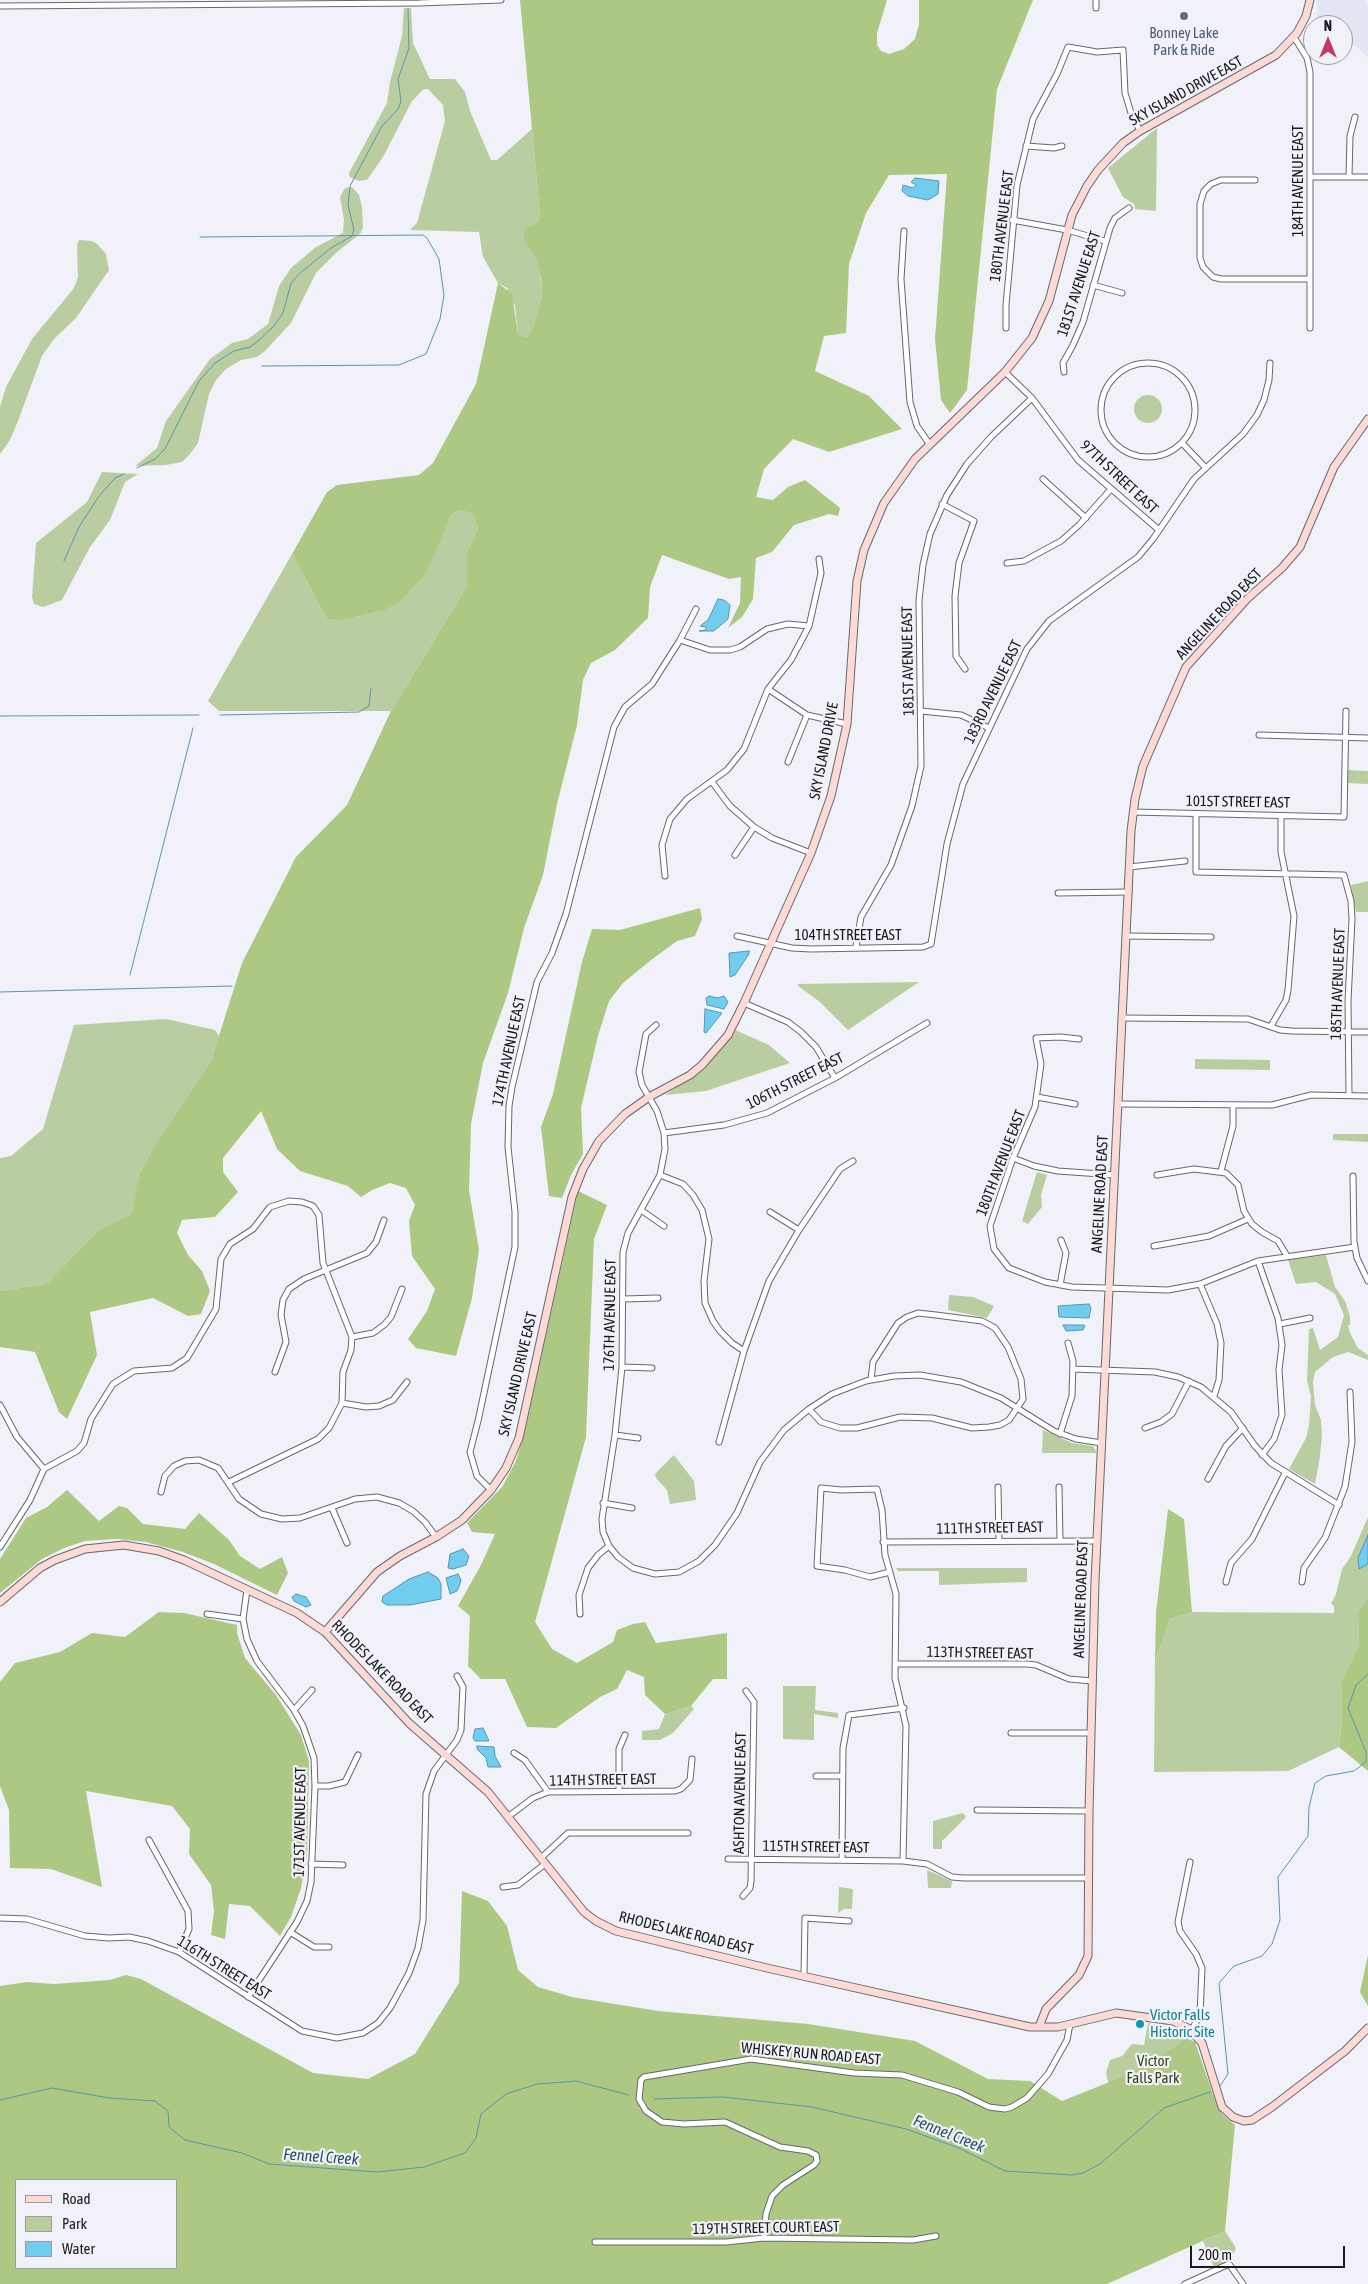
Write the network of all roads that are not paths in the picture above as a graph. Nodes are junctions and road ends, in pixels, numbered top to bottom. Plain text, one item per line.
1 (501, 0) edge
2 (1096, 0) edge
3 (1310, 0) edge
4 (0, 6) edge
5 (1096, 8) dead end
6 (1294, 38) junction
7 (1355, 117) dead end
8 (1140, 131) junction
9 (1026, 146) junction
10 (1062, 146) dead end
11 (1310, 177) junction
12 (1349, 177) junction
13 (1368, 177) edge
14 (1255, 180) dead end
15 (1129, 208) dead end
16 (1012, 220) junction
17 (1068, 230) junction
18 (904, 231) dead end
19 (1105, 241) junction
20 (1310, 279) junction
21 (1093, 285) junction
22 (1122, 293) dead end
23 (1006, 328) dead end
24 (1310, 328) dead end
25 (1270, 363) dead end
26 (1005, 372) junction
27 (1064, 372) dead end
28 (1032, 398) junction
29 (1368, 419) edge
30 (1182, 443) junction
31 (930, 445) junction
32 (1205, 467) junction
33 (1043, 479) dead end
34 (1111, 490) junction
35 (942, 504) junction
36 (1086, 518) junction
37 (1159, 530) junction
38 (819, 559) dead end
39 (1007, 563) dead end
40 (696, 610) dead end
41 (808, 626) junction
42 (680, 640) junction
43 (965, 669) dead end
44 (768, 689) junction
45 (921, 711) junction
46 (1346, 711) dead end
47 (807, 715) junction
48 (847, 724) junction
49 (989, 728) junction
50 (1259, 735) dead end
51 (1345, 737) junction
52 (1368, 738) edge
53 (788, 762) dead end
54 (712, 782) junction
55 (1133, 812) junction
56 (1196, 814) junction
57 (1281, 816) junction
58 (754, 827) junction
59 (811, 854) junction
60 (735, 855) dead end
61 (1185, 861) dead end
62 (1130, 867) junction
63 (1286, 875) junction
64 (665, 876) dead end
65 (1129, 892) junction
66 (1058, 893) dead end
67 (737, 936) dead end
68 (1126, 936) junction
69 (1211, 937) dead end
70 (770, 943) junction
71 (930, 944) joint
72 (856, 947) junction
73 (744, 1004) junction
74 (1122, 1018) junction
75 (926, 1023) dead end
76 (656, 1025) dead end
77 (1271, 1026) junction
78 (1348, 1032) junction
79 (1368, 1032) edge
80 (1078, 1039) dead end
81 (834, 1078) junction
82 (1349, 1095) junction
83 (1368, 1096) edge
84 (649, 1097) junction
85 (1038, 1097) junction
86 (1074, 1104) dead end
87 (1118, 1104) junction
88 (1233, 1106) junction
89 (664, 1133) junction
90 (1013, 1158) junction
91 (853, 1161) dead end
92 (1221, 1171) junction
93 (660, 1175) junction
94 (1115, 1175) junction
95 (1157, 1175) dead end
96 (1353, 1176) dead end
97 (641, 1210) junction
98 (770, 1212) dead end
99 (1248, 1218) junction
100 (384, 1220) dead end
101 (664, 1226) dead end
102 (799, 1230) junction
103 (1061, 1240) dead end
104 (1154, 1246) dead end
105 (1354, 1247) junction
106 (1287, 1256) junction
107 (1258, 1261) junction
108 (326, 1271) junction
109 (1368, 1280) edge
110 (1200, 1284) junction
111 (1060, 1285) junction
112 (402, 1289) dead end
113 (1109, 1289) junction
114 (658, 1298) dead end
115 (624, 1299) junction
116 (1310, 1318) dead end
117 (1280, 1324) junction
118 (352, 1337) junction
119 (1068, 1343) dead end
120 (744, 1351) junction
121 (622, 1367) junction
122 (652, 1368) dead end
123 (1073, 1369) junction
124 (1105, 1370) junction
125 (275, 1372) dead end
126 (871, 1380) junction
127 (1189, 1381) junction
128 (407, 1382) dead end
129 (1350, 1392) dead end
130 (1214, 1396) junction
131 (342, 1403) junction
132 (0, 1405) edge
133 (809, 1409) junction
134 (1018, 1409) junction
135 (1145, 1428) dead end
136 (1243, 1428) junction
137 (1060, 1434) junction
138 (615, 1435) junction
139 (638, 1438) dead end
140 (719, 1442) dead end
141 (1102, 1443) junction
142 (1262, 1455) junction
143 (44, 1469) junction
144 (1285, 1473) junction
145 (1208, 1479) dead end
146 (229, 1482) junction
147 (998, 1487) dead end
148 (1059, 1487) dead end
149 (492, 1490) junction
150 (161, 1492) dead end
151 (603, 1502) junction
152 (1339, 1506) junction
153 (332, 1508) junction
154 (632, 1508) dead end
155 (436, 1537) junction
156 (999, 1540) junction
157 (1060, 1540) junction
158 (1096, 1541) junction
159 (884, 1542) junction
160 (347, 1543) dead end
161 (610, 1546) junction
162 (0, 1547) edge
163 (890, 1572) junction
164 (1226, 1582) dead end
165 (1302, 1582) dead end
166 (247, 1590) junction
167 (0, 1602) edge
168 (207, 1614) dead end
169 (580, 1614) dead end
170 (243, 1619) junction
171 (325, 1632) junction
172 (895, 1664) junction
173 (457, 1676) dead end
174 (1092, 1681) junction
175 (312, 1690) dead end
176 (746, 1691) dead end
177 (904, 1708) junction
178 (294, 1710) junction
179 (1011, 1733) dead end
180 (1092, 1733) junction
181 (625, 1735) dead end
182 (514, 1753) dead end
183 (358, 1755) dead end
184 (446, 1756) junction
185 (692, 1759) dead end
186 (816, 1776) dead end
187 (842, 1776) junction
188 (315, 1786) junction
189 (619, 1790) junction
190 (548, 1792) junction
191 (977, 1810) dead end
192 (1089, 1811) junction
193 (509, 1816) junction
194 (688, 1833) dead end
195 (149, 1840) dead end
196 (728, 1858) dead end
197 (752, 1859) junction
198 (842, 1860) junction
199 (543, 1861) junction
200 (903, 1862) junction
201 (1190, 1862) dead end
202 (311, 1864) junction
203 (342, 1865) dead end
204 (1089, 1878) junction
205 (503, 1887) dead end
206 (743, 1896) dead end
207 (0, 1918) edge
208 (850, 1921) dead end
209 (290, 1932) junction
210 (328, 1947) dead end
211 (179, 1952) junction
212 (804, 1976) junction
213 (248, 1997) junction
214 (1070, 2024) junction
215 (1039, 2028) junction
216 (1368, 2028) edge
217 (1192, 2031) junction
218 (936, 2236) dead end
219 (764, 2238) junction
220 (595, 2242) dead end
221 (1185, 2284) edge
222 (1243, 2284) edge

1 - 4 street
2 - 5 street
3 - 6 street, SKY ISLAND DRIVE EAST
6 - 8 street, SKY ISLAND DRIVE EAST
6 - 11 street, 184TH AVENUE EAST
7 - 12 street
8 - 9 street, 180TH AVENUE EAST
8 - 17 street, SKY ISLAND DRIVE EAST
9 - 10 street
9 - 16 street, 180TH AVENUE EAST
11 - 12 street
11 - 20 street, 184TH AVENUE EAST
12 - 13 street
14 - 20 street
15 - 19 street, 181ST AVENUE EAST
16 - 17 street
16 - 23 street, 180TH AVENUE EAST
17 - 19 street
17 - 26 street, SKY ISLAND DRIVE EAST
18 - 31 street
19 - 21 street, 181ST AVENUE EAST
20 - 24 street, 184TH AVENUE EAST
21 - 22 street
21 - 27 street, 181ST AVENUE EAST
25 - 32 street, 183RD AVENUE EAST
26 - 28 street, 97TH STREET EAST
26 - 31 street, SKY ISLAND DRIVE
28 - 34 street, 97TH STREET EAST
28 - 35 street, 181ST AVENUE EAST
29 - 55 street, ANGELINE ROAD EAST
30 - 30 street
30 - 32 street
31 - 48 street, SKY ISLAND DRIVE
32 - 37 street, 183RD AVENUE EAST
33 - 36 street
34 - 36 street
34 - 37 street, 97TH STREET EAST
35 - 43 street
35 - 45 street, 181ST AVENUE EAST
36 - 39 street
37 - 49 street, 183RD AVENUE EAST
38 - 41 street
40 - 42 street
41 - 42 street
41 - 44 street
42 - 149 street, 174TH AVENUE EAST
44 - 47 street
44 - 54 street
45 - 49 street
45 - 72 street, 181ST AVENUE EAST
46 - 51 street
47 - 48 street
47 - 53 street
48 - 59 street, SKY ISLAND DRIVE
49 - 71 street, 183RD AVENUE EAST
50 - 51 street
51 - 52 street
51 - 57 street, 101ST STREET EAST
54 - 58 street
54 - 64 street
55 - 56 street, 101ST STREET EAST
55 - 62 street, ANGELINE ROAD EAST
56 - 57 street, 101ST STREET EAST
56 - 63 street
57 - 63 street
58 - 59 street
58 - 60 street
59 - 70 street, SKY ISLAND DRIVE
61 - 62 street
62 - 65 street, ANGELINE ROAD EAST
63 - 77 street
63 - 78 street, 185TH AVENUE EAST
65 - 66 street
65 - 68 street, ANGELINE ROAD EAST
67 - 70 street, 104TH STREET EAST
68 - 69 street
68 - 74 street, ANGELINE ROAD EAST
70 - 72 street, 104TH STREET EAST
70 - 73 street, SKY ISLAND DRIVE
71 - 72 street, 104TH STREET EAST
73 - 81 street
73 - 84 street, SKY ISLAND DRIVE
74 - 77 street
74 - 87 street, ANGELINE ROAD EAST
75 - 81 street, 106TH STREET EAST
76 - 84 street, 176TH AVENUE EAST
77 - 78 street
78 - 79 street
78 - 82 street, 185TH AVENUE EAST
80 - 85 street, 180TH AVENUE EAST
81 - 89 street, 106TH STREET EAST
82 - 83 street
82 - 88 street
84 - 89 street, 176TH AVENUE EAST
84 - 149 street, SKY ISLAND DRIVE EAST
85 - 86 street
85 - 90 street, 180TH AVENUE EAST
87 - 88 street
87 - 94 street, ANGELINE ROAD EAST
88 - 92 street
89 - 93 street, 176TH AVENUE EAST
90 - 94 street
90 - 111 street, 180TH AVENUE EAST
91 - 102 street
92 - 95 street
92 - 99 street
93 - 97 street, 176TH AVENUE EAST
93 - 120 street
94 - 113 street, ANGELINE ROAD EAST
96 - 105 street
97 - 101 street
97 - 115 street, 176TH AVENUE EAST
98 - 102 street
99 - 104 street
99 - 106 street
100 - 108 street
102 - 120 street
103 - 111 street
105 - 106 street, 180TH AVENUE EAST
105 - 109 street
106 - 107 street, 180TH AVENUE EAST
107 - 110 street, 180TH AVENUE EAST
107 - 117 street
108 - 118 street
108 - 125 street
108 - 143 street
110 - 113 street, 180TH AVENUE EAST
110 - 130 street
111 - 113 street, 180TH AVENUE EAST
112 - 118 street
113 - 124 street, ANGELINE ROAD EAST
114 - 115 street
115 - 121 street, 176TH AVENUE EAST
116 - 117 street
117 - 142 street
118 - 131 street
119 - 123 street
120 - 140 street
121 - 122 street
121 - 138 street, 176TH AVENUE EAST
123 - 124 street
123 - 137 street
124 - 127 street
124 - 141 street, ANGELINE ROAD EAST
126 - 133 street
126 - 134 street
126 - 134 street
127 - 130 street
127 - 135 street
128 - 131 street
129 - 152 street
130 - 136 street
131 - 146 street
132 - 143 street
133 - 134 street
133 - 161 street
134 - 137 street
136 - 142 street
136 - 145 street
137 - 141 street
138 - 139 street
138 - 151 street, 176TH AVENUE EAST
141 - 158 street, ANGELINE ROAD EAST
142 - 144 street
143 - 162 street
144 - 152 street
144 - 164 street
146 - 150 street
146 - 153 street
147 - 156 street
148 - 157 street
149 - 155 street, SKY ISLAND DRIVE EAST
151 - 154 street
151 - 161 street, 176TH AVENUE EAST
152 - 165 street
153 - 155 street
153 - 160 street
155 - 171 street, SKY ISLAND DRIVE EAST
156 - 157 street, 111TH STREET EAST
156 - 159 street, 111TH STREET EAST
157 - 158 street, 111TH STREET EAST
158 - 174 street, ANGELINE ROAD EAST
159 - 163 street
159 - 163 street
161 - 169 street
163 - 172 street
166 - 167 street, RHODES LAKE ROAD EAST
166 - 170 street, 171ST AVENUE EAST
166 - 171 street, RHODES LAKE ROAD EAST
168 - 170 street
170 - 178 street, 171ST AVENUE EAST
171 - 184 street, RHODES LAKE ROAD EAST
172 - 174 street, 113TH STREET EAST
172 - 177 street
173 - 184 street
174 - 180 street, ANGELINE ROAD EAST
175 - 178 street
176 - 197 street, ASHTON AVENUE EAST
177 - 187 street
177 - 200 street
178 - 188 street, 171ST AVENUE EAST
179 - 180 street
180 - 192 street, ANGELINE ROAD EAST
181 - 189 street
182 - 190 street
183 - 188 street
184 - 193 street, RHODES LAKE ROAD EAST
184 - 213 street, 116TH STREET EAST
185 - 189 street, 114TH STREET EAST
186 - 187 street
187 - 198 street
188 - 202 street, 171ST AVENUE EAST
189 - 190 street, 114TH STREET EAST
190 - 193 street, 114TH STREET EAST
191 - 192 street
192 - 204 street, ANGELINE ROAD EAST
193 - 199 street, RHODES LAKE ROAD EAST
194 - 199 street
195 - 211 street
196 - 197 street, 115TH STREET EAST
197 - 198 street, 115TH STREET EAST
197 - 206 street, ASHTON AVENUE EAST
198 - 200 street, 115TH STREET EAST
199 - 205 street
199 - 212 street, RHODES LAKE ROAD EAST
200 - 204 street, 115TH STREET EAST
201 - 217 street
202 - 203 street
202 - 209 street, 171ST AVENUE EAST
204 - 215 street, ANGELINE ROAD EAST
207 - 211 street, 116TH STREET EAST
208 - 212 street
209 - 210 street
209 - 213 street, 171ST AVENUE EAST
211 - 213 street, 116TH STREET EAST
212 - 215 street, RHODES LAKE ROAD EAST
214 - 215 street, RHODES LAKE ROAD EAST
214 - 217 street, RHODES LAKE ROAD EAST
214 - 219 street, WHISKEY RUN ROAD EAST
216 - 217 street
218 - 219 street, 119TH STREET COURT EAST
219 - 220 street, 119TH STREET COURT EAST
221 - 222 street

